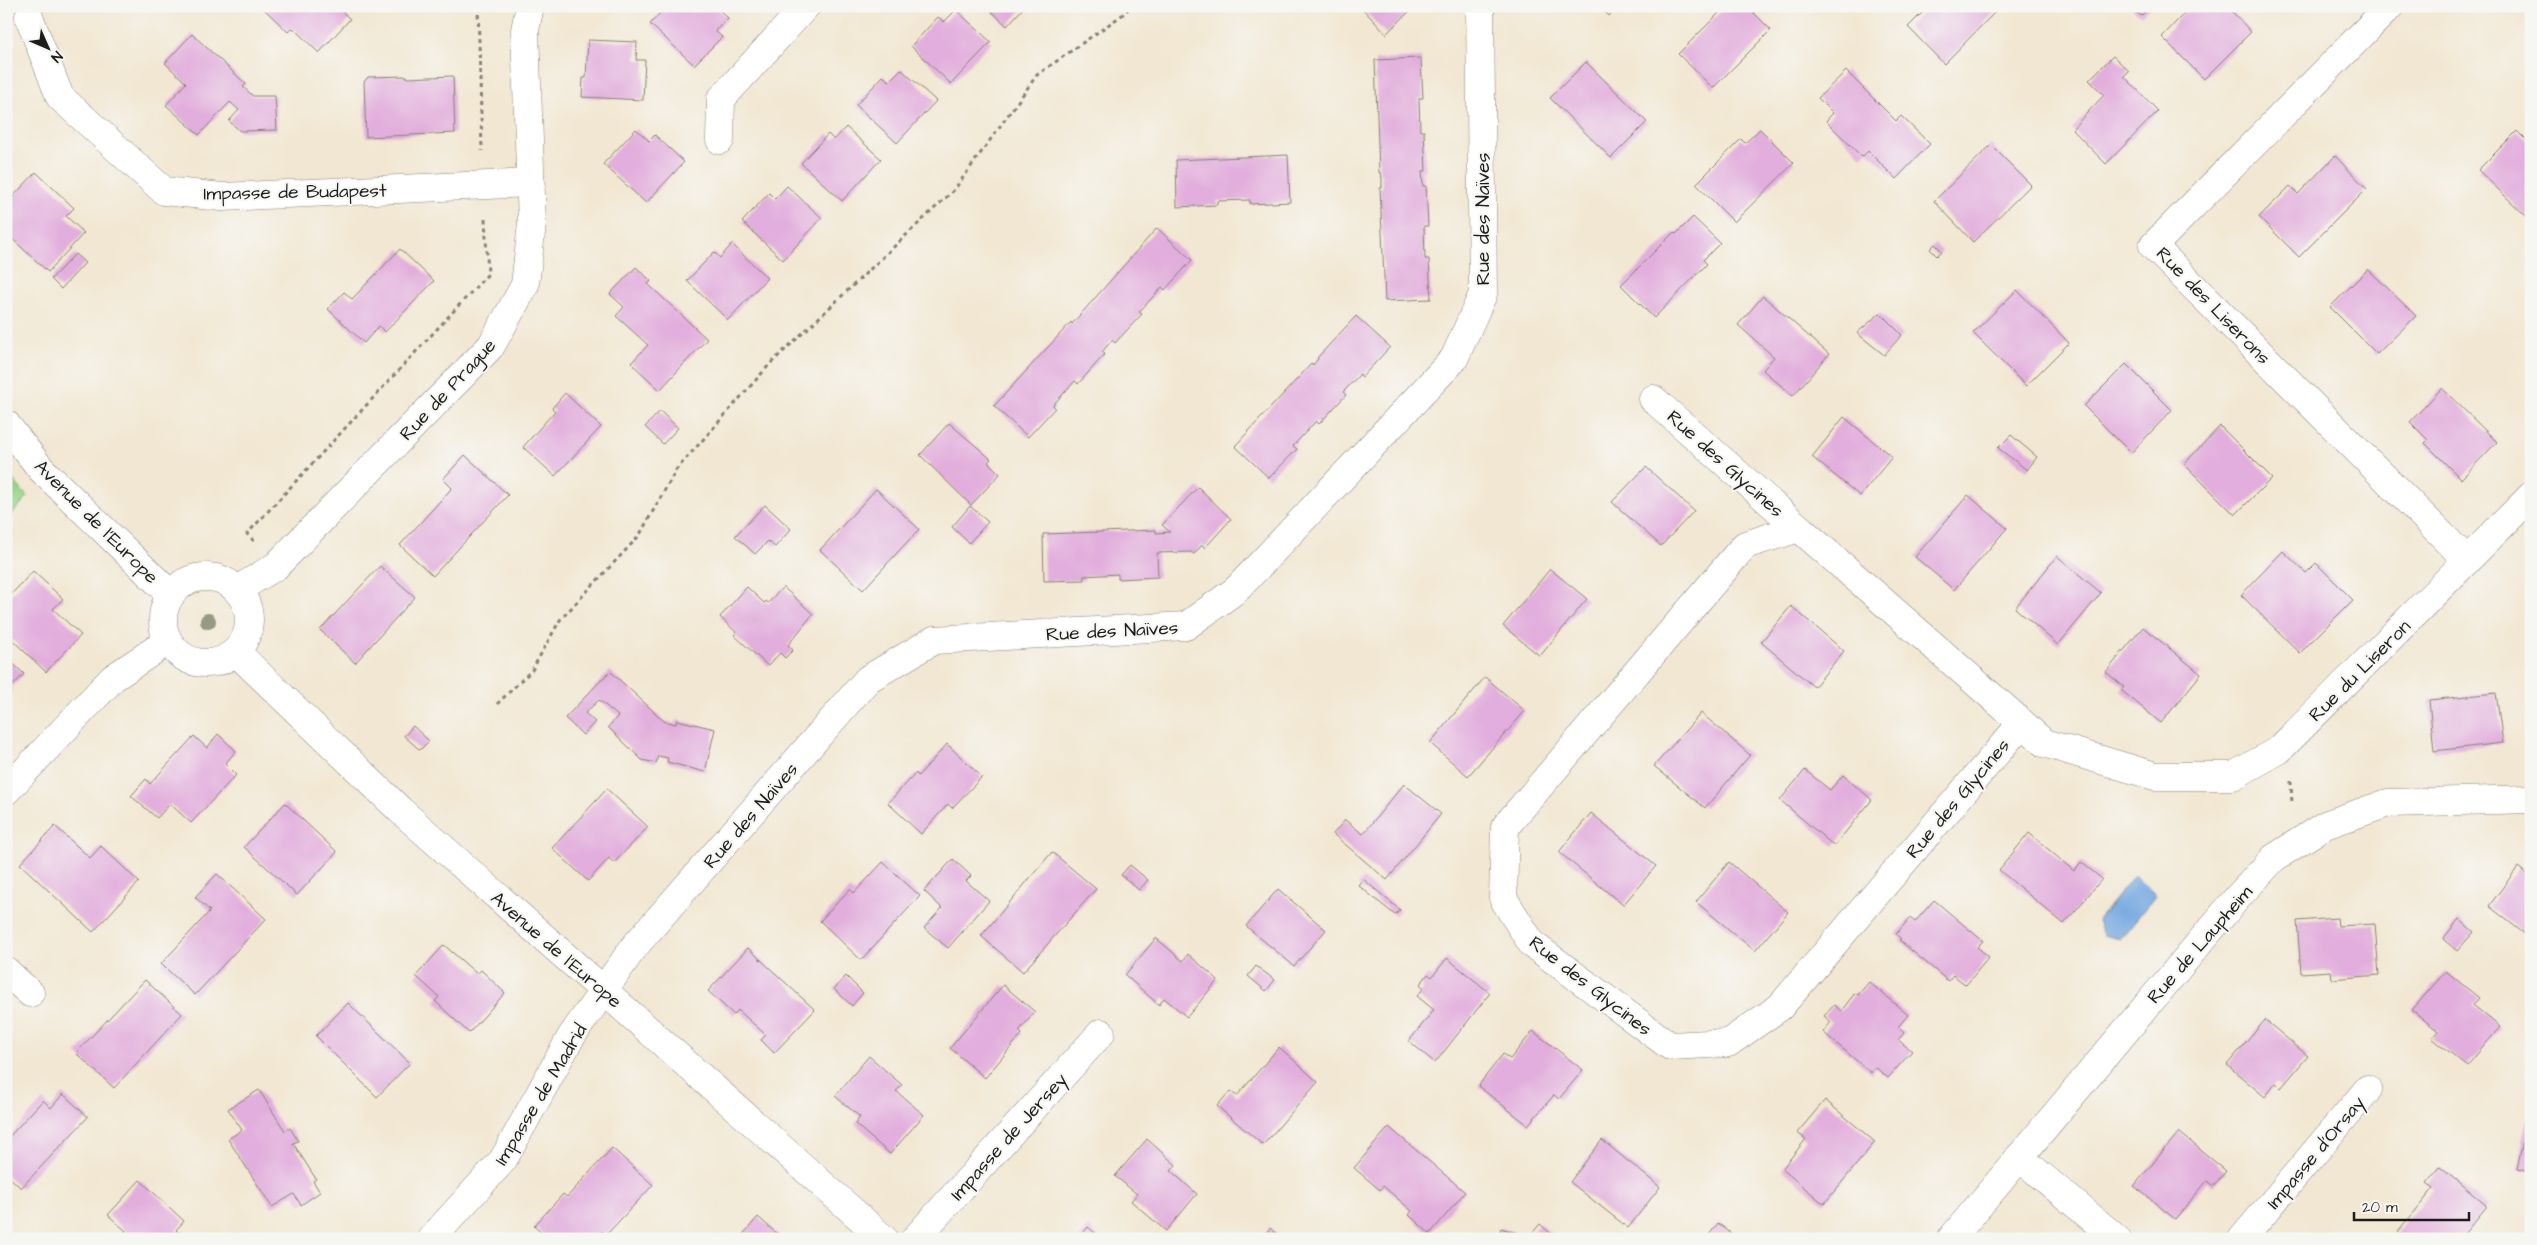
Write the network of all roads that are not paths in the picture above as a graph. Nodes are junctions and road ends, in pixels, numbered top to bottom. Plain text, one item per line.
1 (530, 6) edge
2 (806, 6) edge
3 (1480, 6) edge
4 (2390, 6) edge
5 (29, 17) dead end
6 (720, 140) dead end
7 (531, 183) junction
8 (1653, 398) dead end
9 (6, 424) edge
10 (2531, 496) edge
11 (1799, 528) junction
12 (2467, 560) junction
13 (238, 590) junction
14 (170, 594) junction
15 (168, 641) junction
16 (236, 652) junction
17 (2022, 723) junction
18 (2155, 776) joint
19 (6, 791) edge
20 (2531, 799) edge
21 (6, 971) edge
22 (606, 990) junction
23 (30, 993) dead end
24 (1101, 1033) dead end
25 (2368, 1089) dead end
26 (2019, 1157) junction
27 (431, 1239) edge
28 (884, 1239) edge
29 (915, 1239) edge
30 (1951, 1239) edge
31 (2117, 1239) edge
32 (2242, 1239) edge

1 - 7 street, Rue de Prague
2 - 6 street
3 - 22 street, Rue des Naïves
4 - 12 street, Rue des Liserons
5 - 7 street, Impasse de Budapest
7 - 13 street, Rue de Prague
8 - 11 street, Rue des Glycines
9 - 14 street, Avenue de l'Europe
10 - 12 street, Rue du Liseron
11 - 17 street, Rue des Glycines
11 - 17 street, Rue des Glycines
12 - 18 street, Rue du Liseron
13 - 14 street
13 - 16 street
14 - 15 street
15 - 16 street
15 - 19 street
16 - 22 street, Avenue de l'Europe
17 - 18 street, Rue des Glycines
20 - 26 street, Rue de Laupheim
21 - 23 street
22 - 27 street, Impasse de Madrid
22 - 28 street, Avenue de l'Europe
24 - 29 street, Impasse de Jersey
25 - 32 street, Impasse d'Orsay
26 - 30 street, Rue de Laupheim
26 - 31 street

